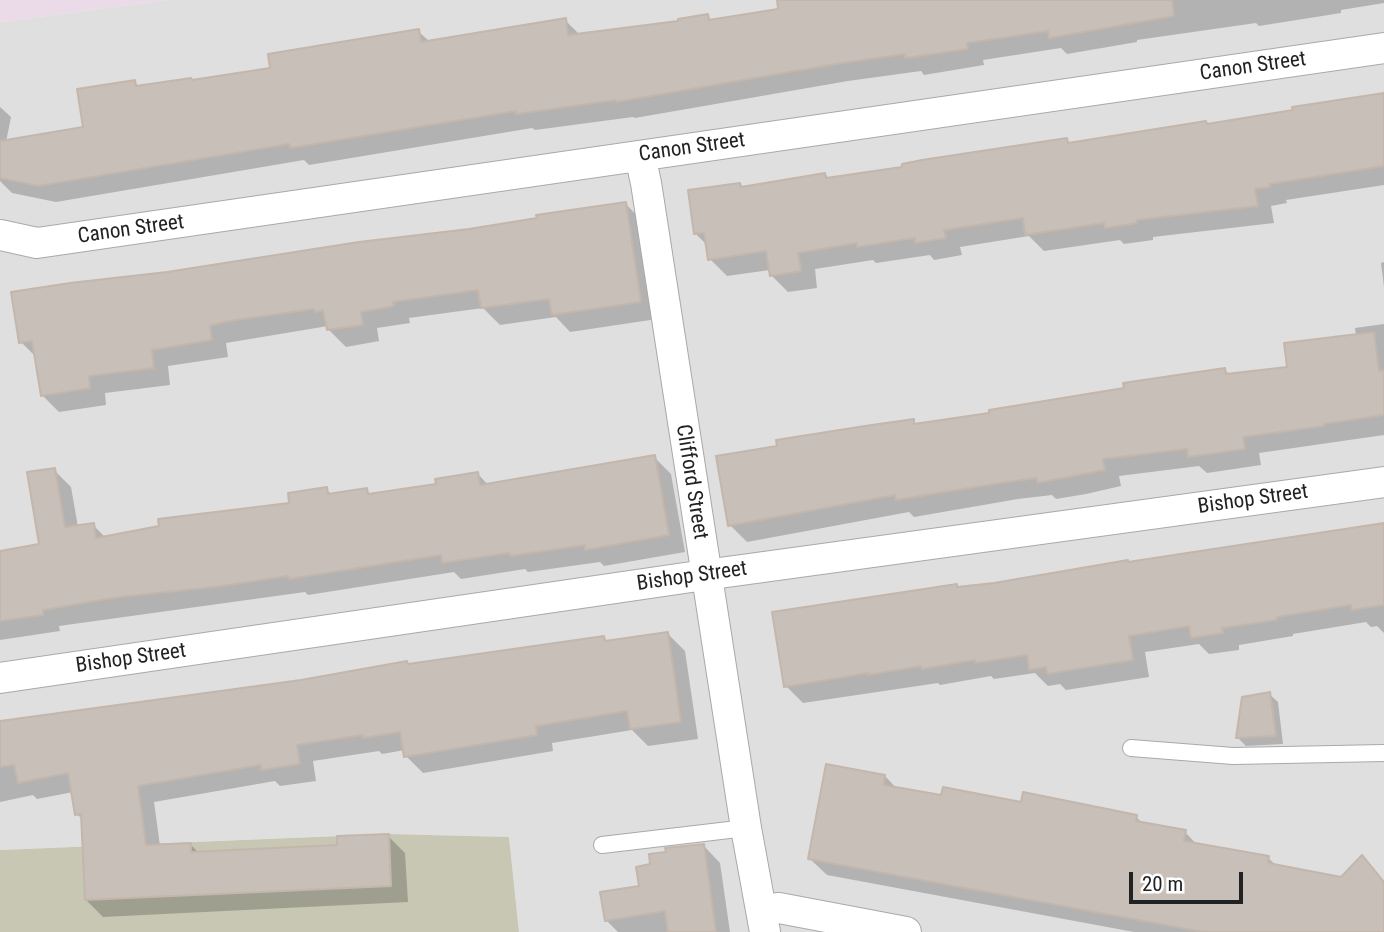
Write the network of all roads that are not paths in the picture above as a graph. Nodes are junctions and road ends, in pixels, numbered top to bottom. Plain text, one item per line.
1 (1384, 48) edge
2 (640, 156) junction
3 (0, 235) edge
4 (1384, 482) edge
5 (705, 575) junction
6 (0, 678) edge
7 (1131, 748) dead end
8 (1384, 753) edge
9 (746, 828) junction
10 (602, 845) dead end
11 (763, 921) edge
12 (906, 932) edge

1 - 2 street, Canon Street
2 - 3 street, Canon Street
2 - 5 street, Clifford Street
4 - 5 street, Bishop Street
5 - 6 street, Bishop Street
5 - 9 street, Clifford Street
7 - 8 lane
9 - 10 lane
9 - 11 street, Clifford Street
11 - 12 street

